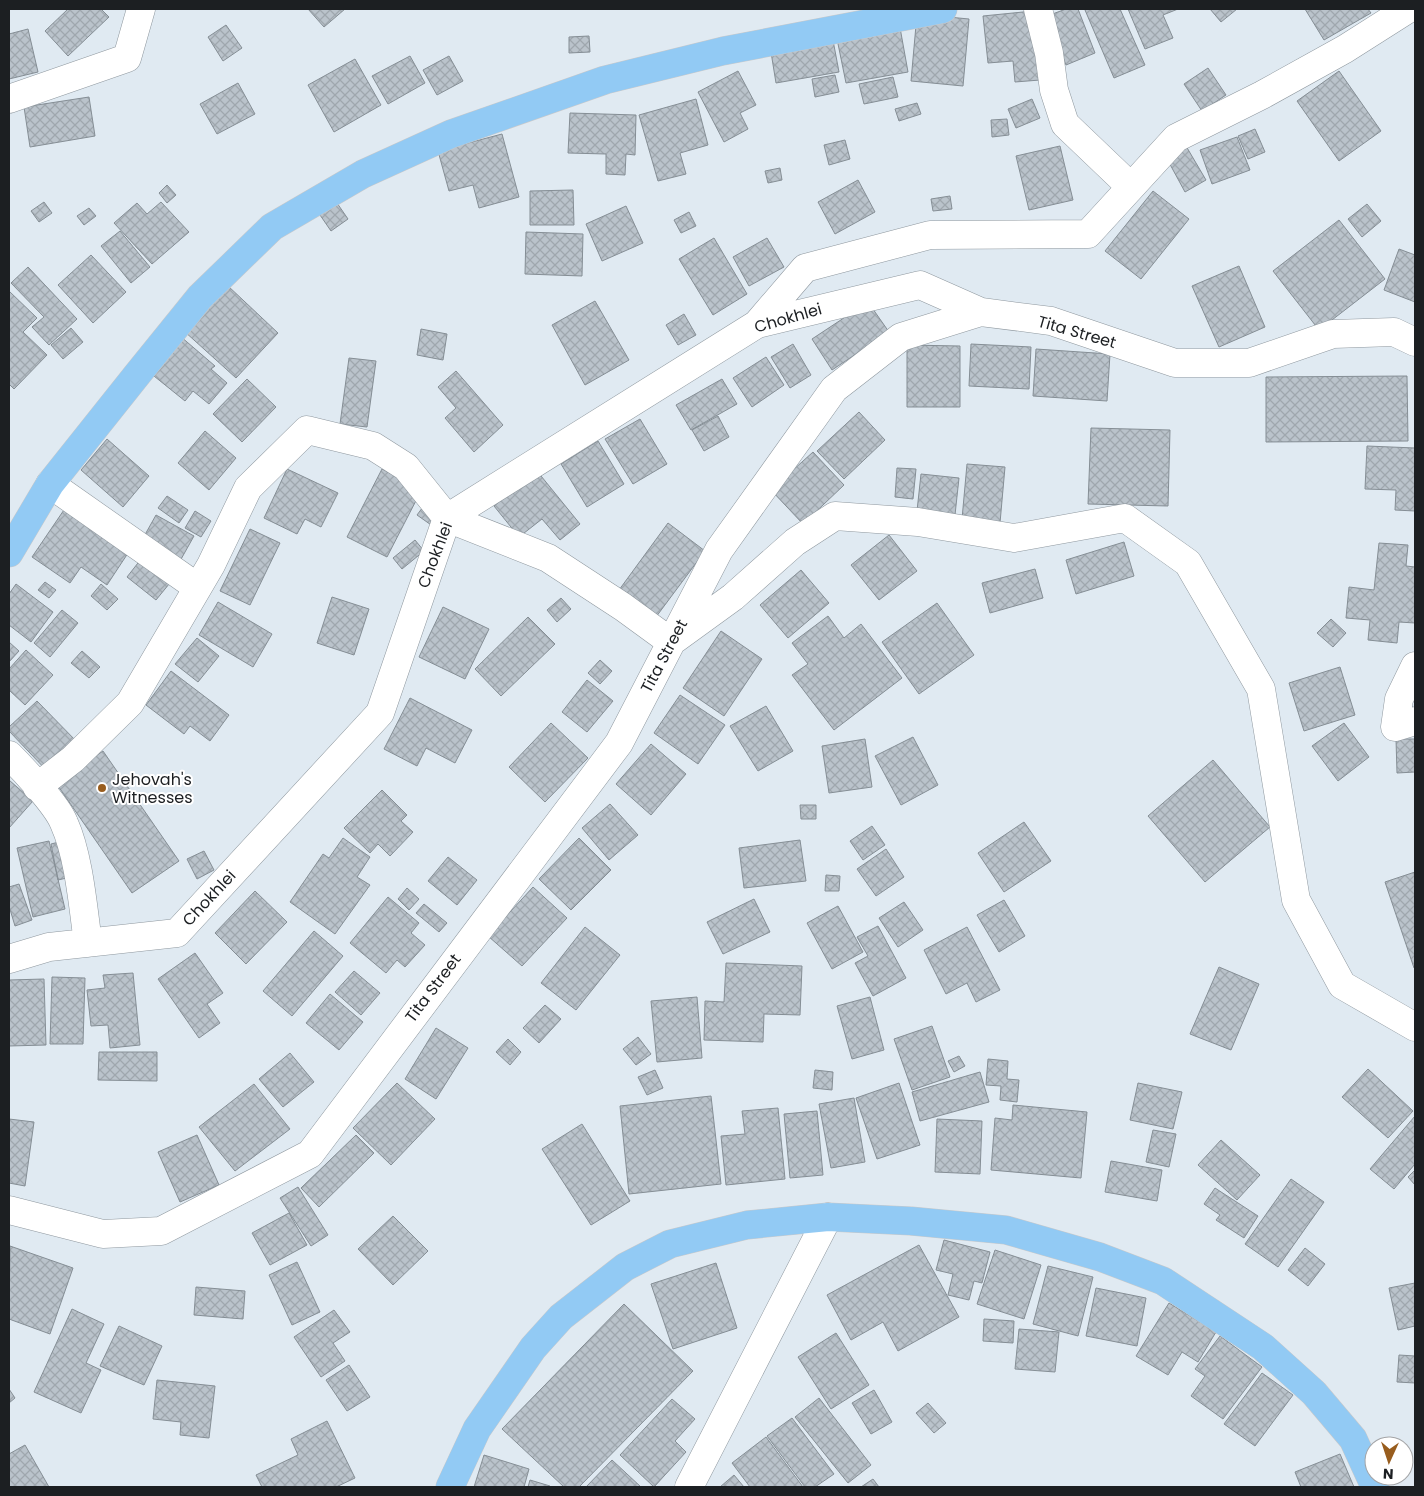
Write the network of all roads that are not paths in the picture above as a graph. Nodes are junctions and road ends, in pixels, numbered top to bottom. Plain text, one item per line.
1 (141, 9) edge
2 (935, 9) edge
3 (1038, 9) edge
4 (1408, 9) edge
5 (9, 99) edge
6 (1131, 187) junction
7 (980, 312) junction
8 (757, 324) junction
9 (1415, 342) edge
10 (50, 484) junction
11 (446, 518) junction
12 (9, 553) edge
13 (197, 587) junction
14 (671, 642) junction
15 (1415, 666) edge
16 (1415, 721) edge
17 (9, 755) edge
18 (37, 787) junction
19 (88, 943) junction
20 (9, 959) edge
21 (1415, 1027) edge
22 (9, 1210) edge
23 (828, 1217) junction
24 (450, 1487) edge
25 (689, 1487) edge
26 (1375, 1487) edge

1 - 5 street
2 - 10 highway
3 - 6 street
4 - 6 street
6 - 8 street
7 - 8 street, Chokhlei
7 - 9 street, Tita Street
7 - 14 street, Tita Street
8 - 11 street, Chokhlei
10 - 12 highway
10 - 13 street
11 - 13 street
11 - 14 street
11 - 19 street, Chokhlei
13 - 18 street
14 - 21 street
14 - 22 street, Tita Street
15 - 16 street
17 - 18 street
18 - 19 street
19 - 20 street, Chokhlei
23 - 24 highway
23 - 25 street
23 - 26 highway

